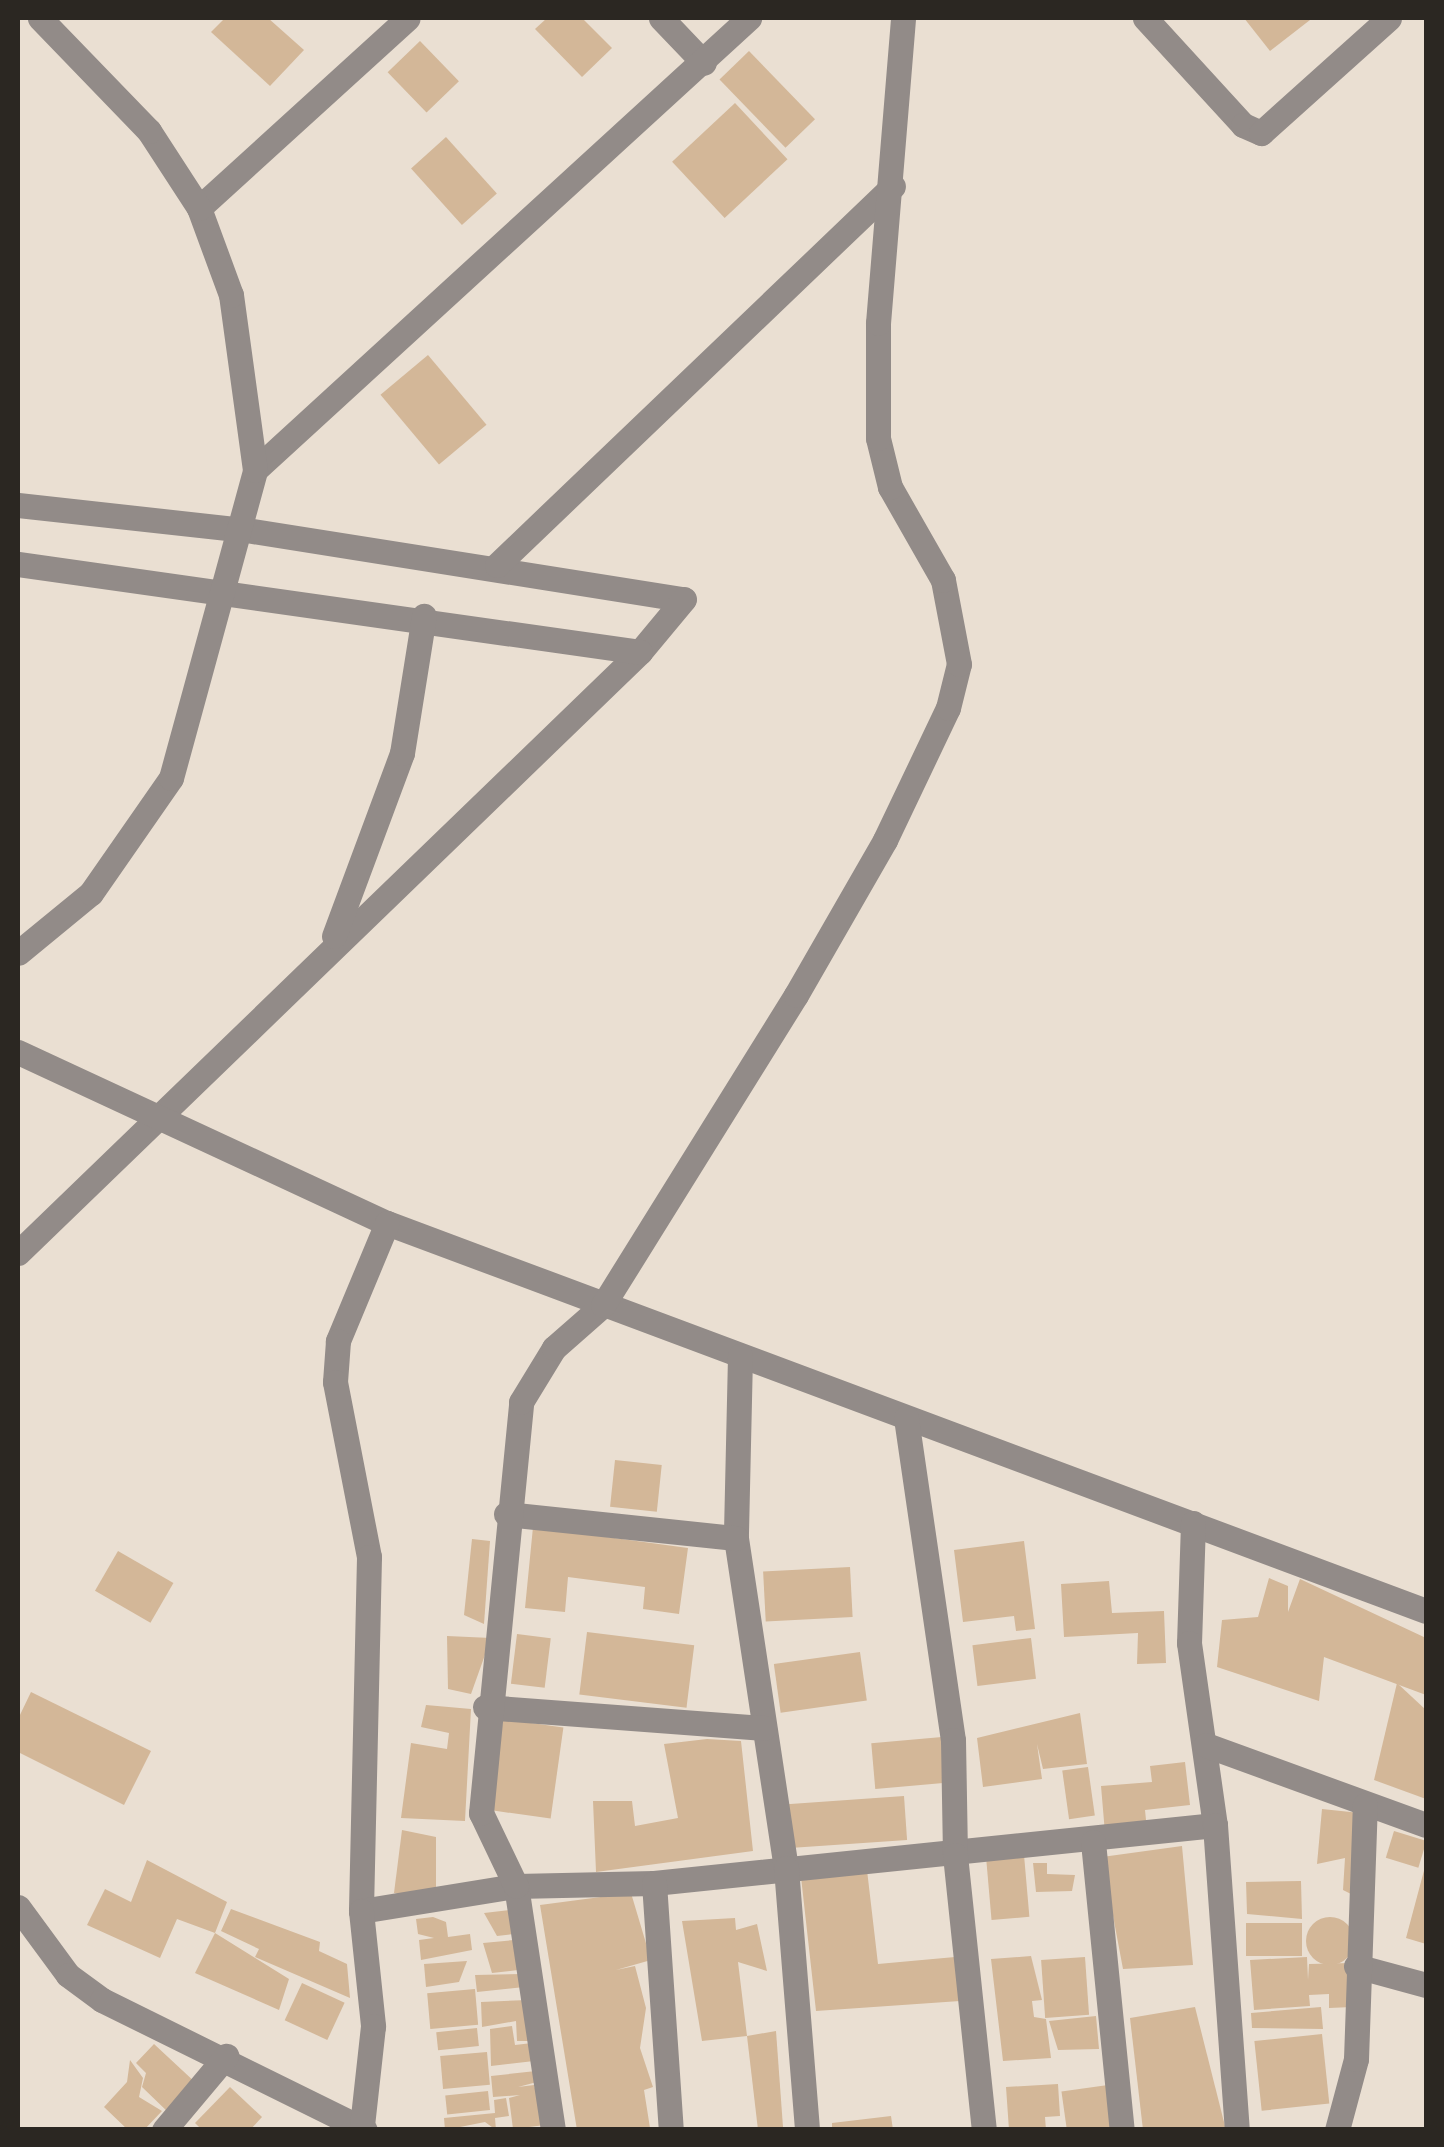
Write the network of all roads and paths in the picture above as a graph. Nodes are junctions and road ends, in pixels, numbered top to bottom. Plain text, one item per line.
1 (40, 18) edge
2 (408, 18) edge
3 (660, 18) edge
4 (749, 18) edge
5 (902, 18) edge
6 (1145, 18) edge
7 (1389, 18) edge
8 (704, 63) junction
9 (893, 186) junction
10 (199, 208) junction
11 (255, 470) junction
12 (18, 505) edge
13 (246, 530) junction
14 (18, 564) edge
15 (497, 565) junction
16 (228, 590) junction
17 (424, 616) junction
18 (640, 652) junction
19 (330, 945) junction
20 (18, 953) edge
21 (18, 1052) edge
22 (150, 1119) junction
23 (387, 1223) junction
24 (18, 1253) edge
25 (604, 1306) junction
26 (740, 1356) junction
27 (906, 1418) junction
28 (506, 1514) junction
29 (1194, 1523) junction
30 (736, 1538) junction
31 (1426, 1611) edge
32 (485, 1707) junction
33 (764, 1728) junction
34 (1206, 1745) junction
35 (1365, 1805) junction
36 (1215, 1825) junction
37 (1426, 1825) edge
38 (1093, 1842) junction
39 (955, 1855) junction
40 (786, 1868) junction
41 (654, 1884) junction
42 (516, 1886) junction
43 (18, 1907) edge
44 (362, 1911) junction
45 (1356, 1966) junction
46 (1426, 1985) edge
47 (226, 2056) junction
48 (364, 2128) edge
49 (164, 2130) edge
50 (553, 2130) edge
51 (671, 2130) edge
52 (807, 2130) edge
53 (984, 2130) edge
54 (1122, 2130) edge
55 (1237, 2130) edge
56 (1338, 2130) edge

1 - 10 street
2 - 10 street
3 - 8 street
4 - 8 street
5 - 9 street
6 - 7 street
8 - 11 street
9 - 15 street
9 - 25 street
10 - 11 street
11 - 13 street
12 - 13 street
13 - 15 street
13 - 16 street
14 - 16 street
15 - 18 street
16 - 17 street
16 - 20 street
17 - 18 street
17 - 19 street
18 - 19 street
19 - 22 street
21 - 22 street
22 - 23 street
22 - 24 street
23 - 25 street
23 - 44 street
25 - 26 street
25 - 28 street
26 - 27 street
26 - 30 street
27 - 29 street
27 - 39 street
28 - 30 street
28 - 32 street
29 - 31 street
29 - 34 street
30 - 33 street
32 - 33 street
32 - 42 street
33 - 40 street
34 - 35 street
34 - 36 street
35 - 37 street
35 - 45 street
36 - 38 street
36 - 55 street
38 - 39 street
38 - 54 street
39 - 40 street
39 - 53 street
40 - 41 street
40 - 52 street
41 - 42 street
41 - 51 street
42 - 44 street
42 - 50 street
43 - 47 street
44 - 48 street
45 - 46 street
45 - 56 street
47 - 48 street
47 - 49 street

